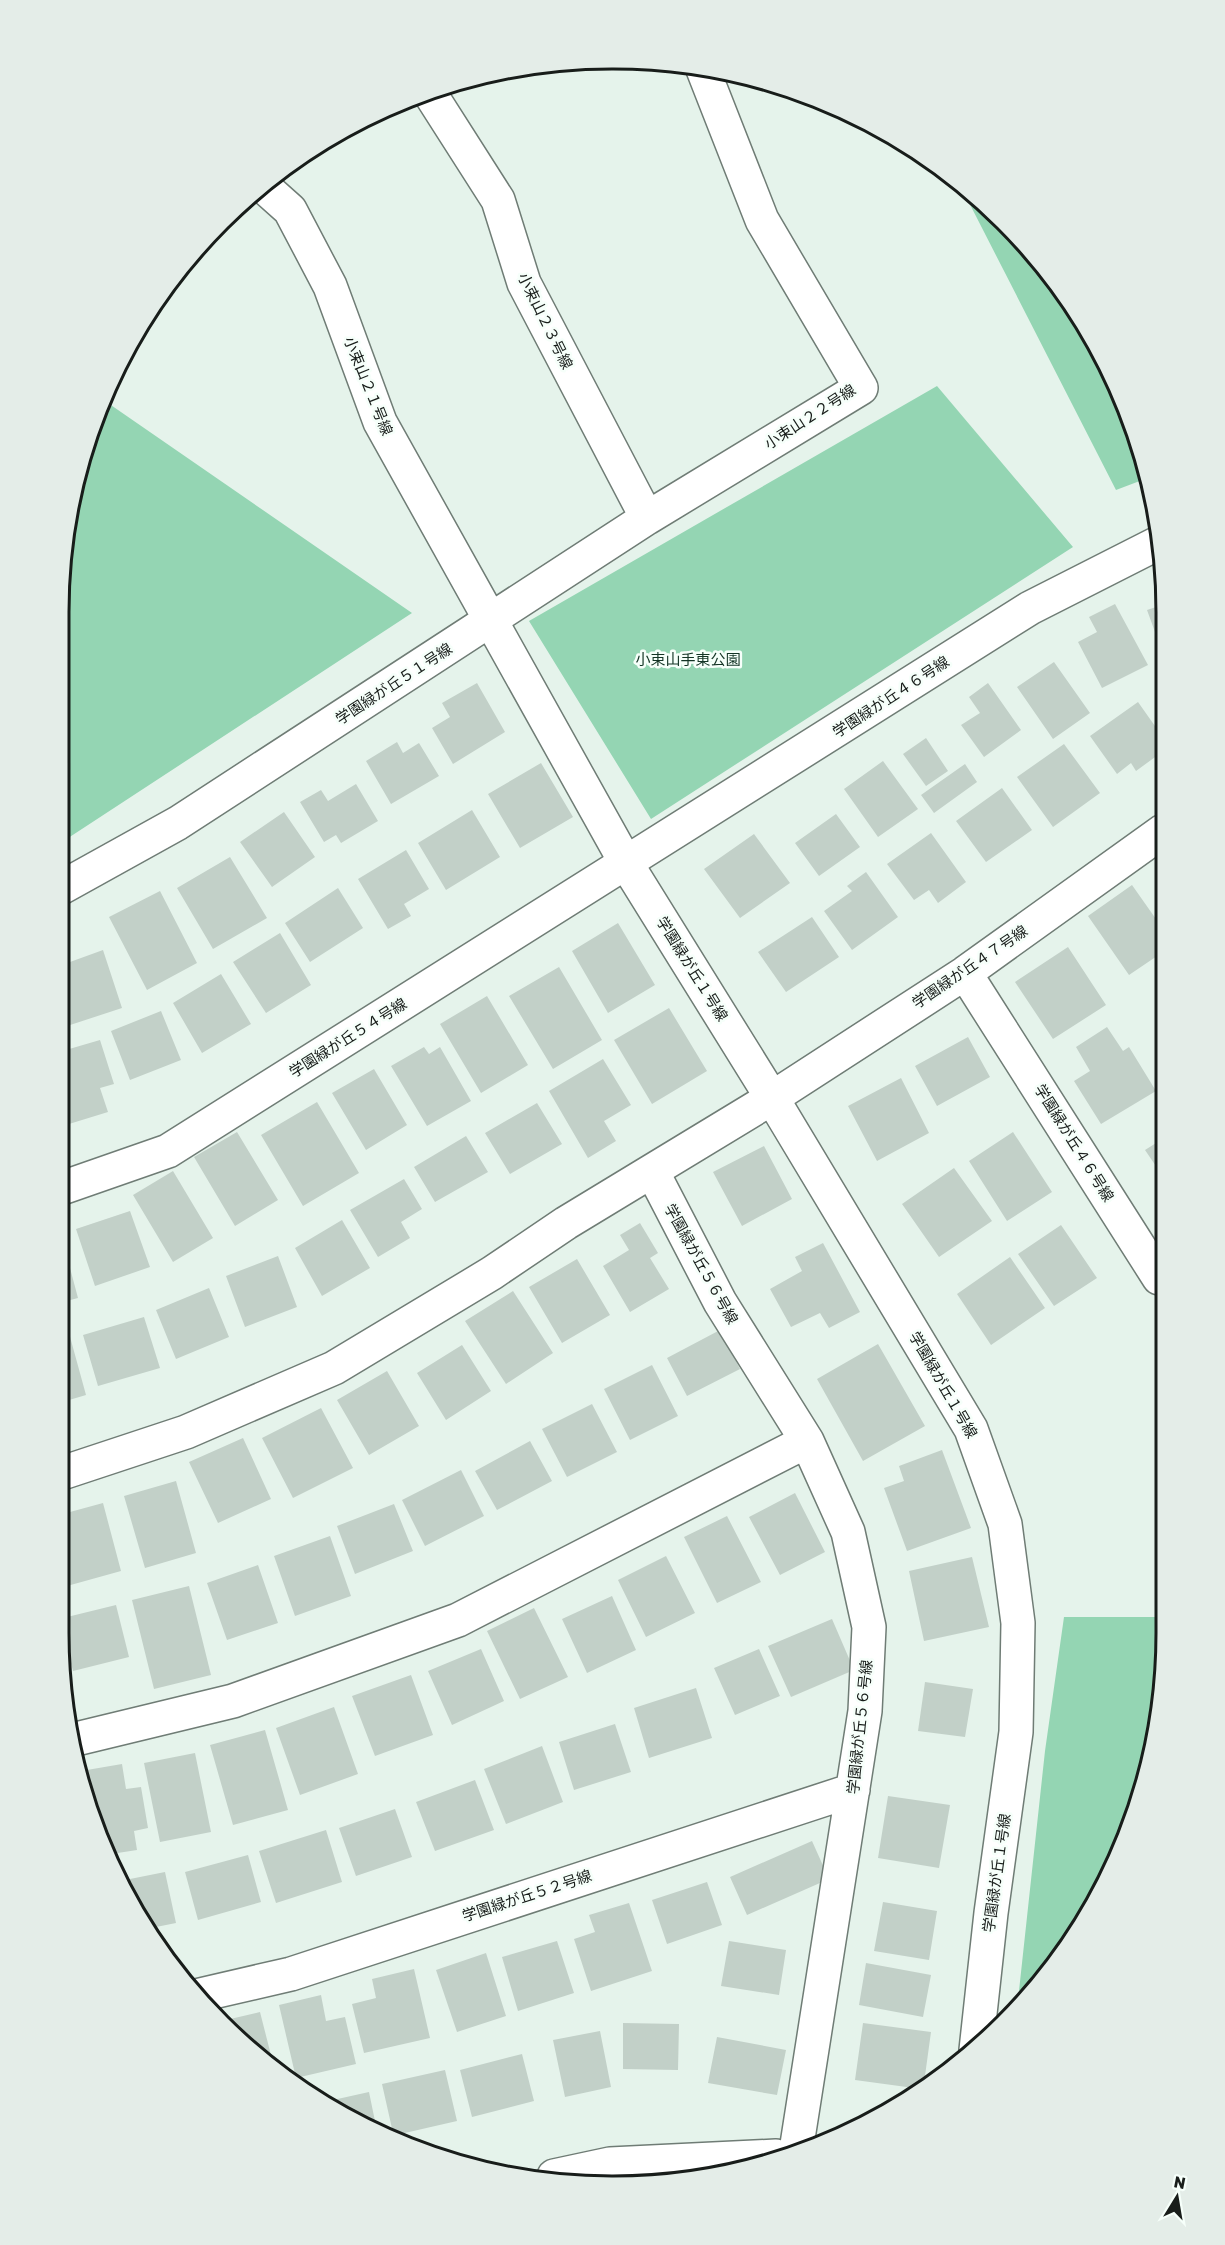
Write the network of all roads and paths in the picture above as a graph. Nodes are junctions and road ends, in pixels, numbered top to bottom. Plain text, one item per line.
1 (706, 77) edge
2 (434, 100) edge
3 (269, 191) edge
4 (646, 518) junction
5 (1151, 546) edge
6 (491, 621) junction
7 (1156, 836) edge
8 (626, 863) junction
9 (69, 883) edge
10 (965, 973) junction
11 (772, 1098) junction
12 (651, 1171) junction
13 (69, 1186) edge
14 (1156, 1273) edge
15 (807, 1442) junction
16 (69, 1471) edge
17 (79, 1738) edge
18 (853, 1790) junction
19 (206, 1994) edge
20 (978, 2035) edge
21 (797, 2143) edge
22 (752, 2157) edge
23 (565, 2174) edge

1 - 4 street, 小束山２２号線
2 - 4 street, 小束山２３号線
3 - 6 street, 小束山２１号線
4 - 6 street, 小束山２２号線
5 - 8 street, 学園緑が丘４６号線
6 - 8 street
6 - 9 street, 学園緑が丘５１号線
7 - 10 street, 学園緑が丘４７号線
8 - 11 street, 学園緑が丘１号線
8 - 13 street, 学園緑が丘５４号線
10 - 11 street, 学園緑が丘４７号線
10 - 14 street, 学園緑が丘４６号線
11 - 12 street, 学園緑が丘４７号線
11 - 20 street, 学園緑が丘１号線
12 - 15 street, 学園緑が丘５６号線
12 - 16 street, 学園緑が丘４７号線
15 - 17 street
15 - 18 street, 学園緑が丘５６号線
18 - 19 street, 学園緑が丘５２号線
18 - 21 street, 学園緑が丘５６号線
22 - 23 street

